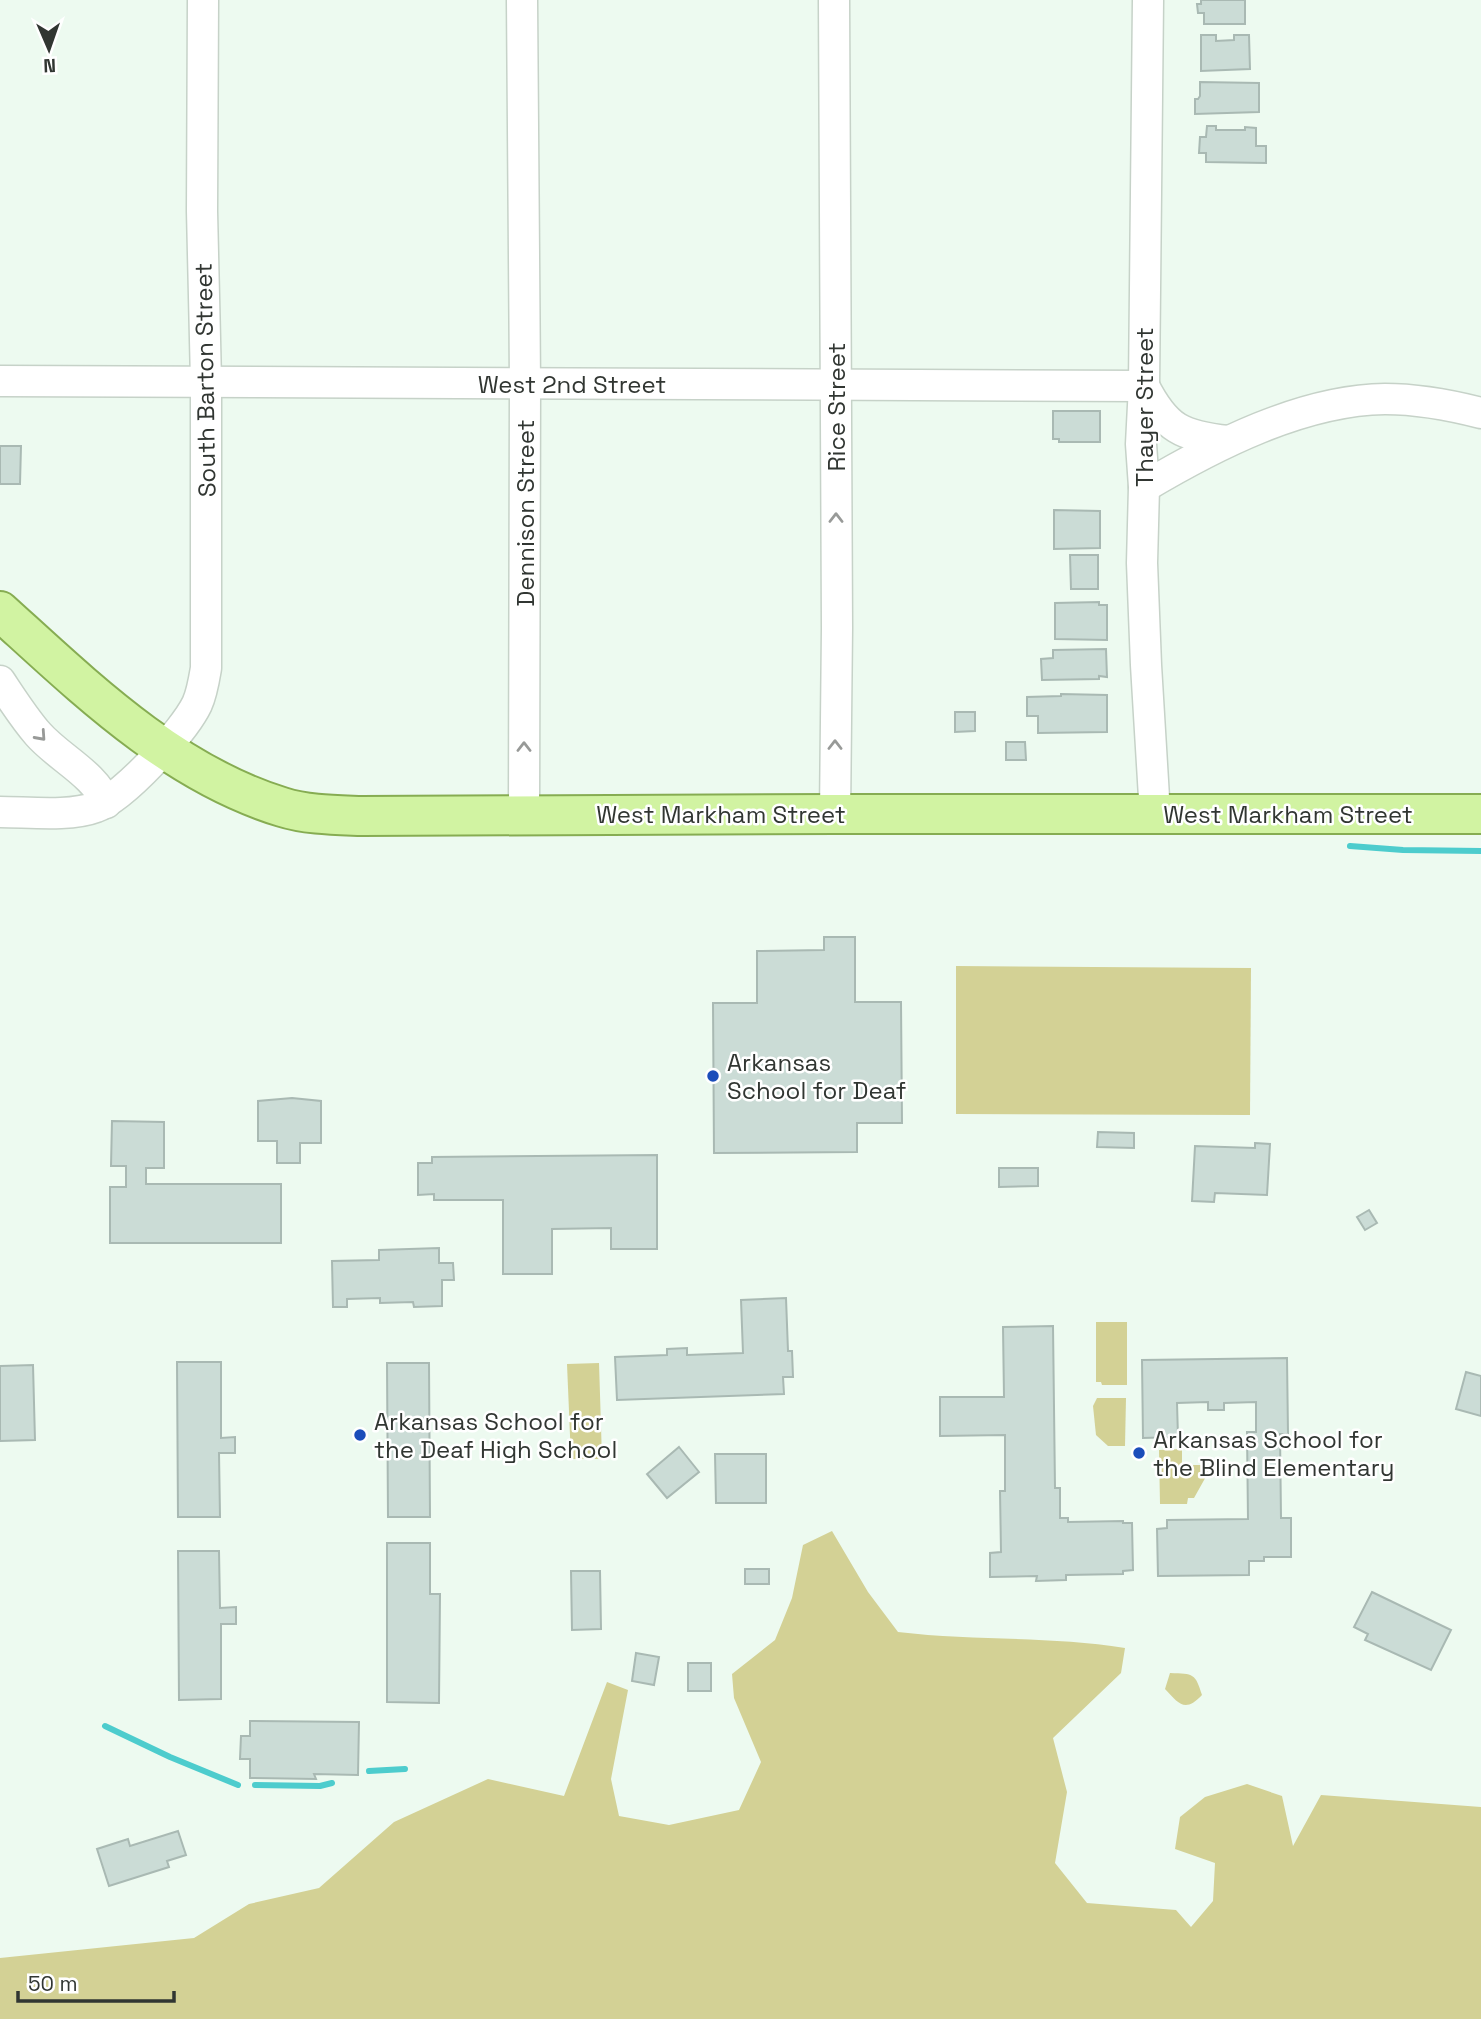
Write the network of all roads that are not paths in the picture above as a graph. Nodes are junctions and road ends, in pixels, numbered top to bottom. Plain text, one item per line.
1 (203, 0) edge
2 (522, 0) edge
3 (834, 0) edge
4 (1148, 0) edge
5 (0, 382) edge
6 (206, 382) junction
7 (525, 384) junction
8 (836, 385) junction
9 (1144, 386) junction
10 (1481, 413) edge
11 (1228, 441) junction
12 (1144, 487) junction
13 (0, 611) edge
14 (0, 681) edge
15 (163, 748) junction
16 (106, 803) junction
17 (0, 812) edge
18 (1479, 812) edge
19 (835, 814) junction
20 (1155, 814) junction
21 (524, 816) junction

1 - 6 street, South Barton Street
2 - 7 street, Dennison Street
3 - 8 street, Rice Street
4 - 9 street, Thayer Street
5 - 6 street, West 2nd Street
6 - 7 street, West 2nd Street
6 - 15 street, South Barton Street
7 - 8 street, West 2nd Street
21 -> 7 street, Dennison Street
8 - 9 street, West 2nd Street
19 -> 8 street, Rice Street
9 - 11 street
9 - 12 street, Thayer Street
10 - 11 street
11 - 12 street
12 - 20 street, Thayer Street
13 - 15 main road, West Markham Street
14 -> 16 street
15 - 16 street
15 - 21 main road, West Markham Street
16 - 17 street
18 - 20 main road, West Markham Street
19 - 20 main road, West Markham Street
19 - 21 main road, West Markham Street

